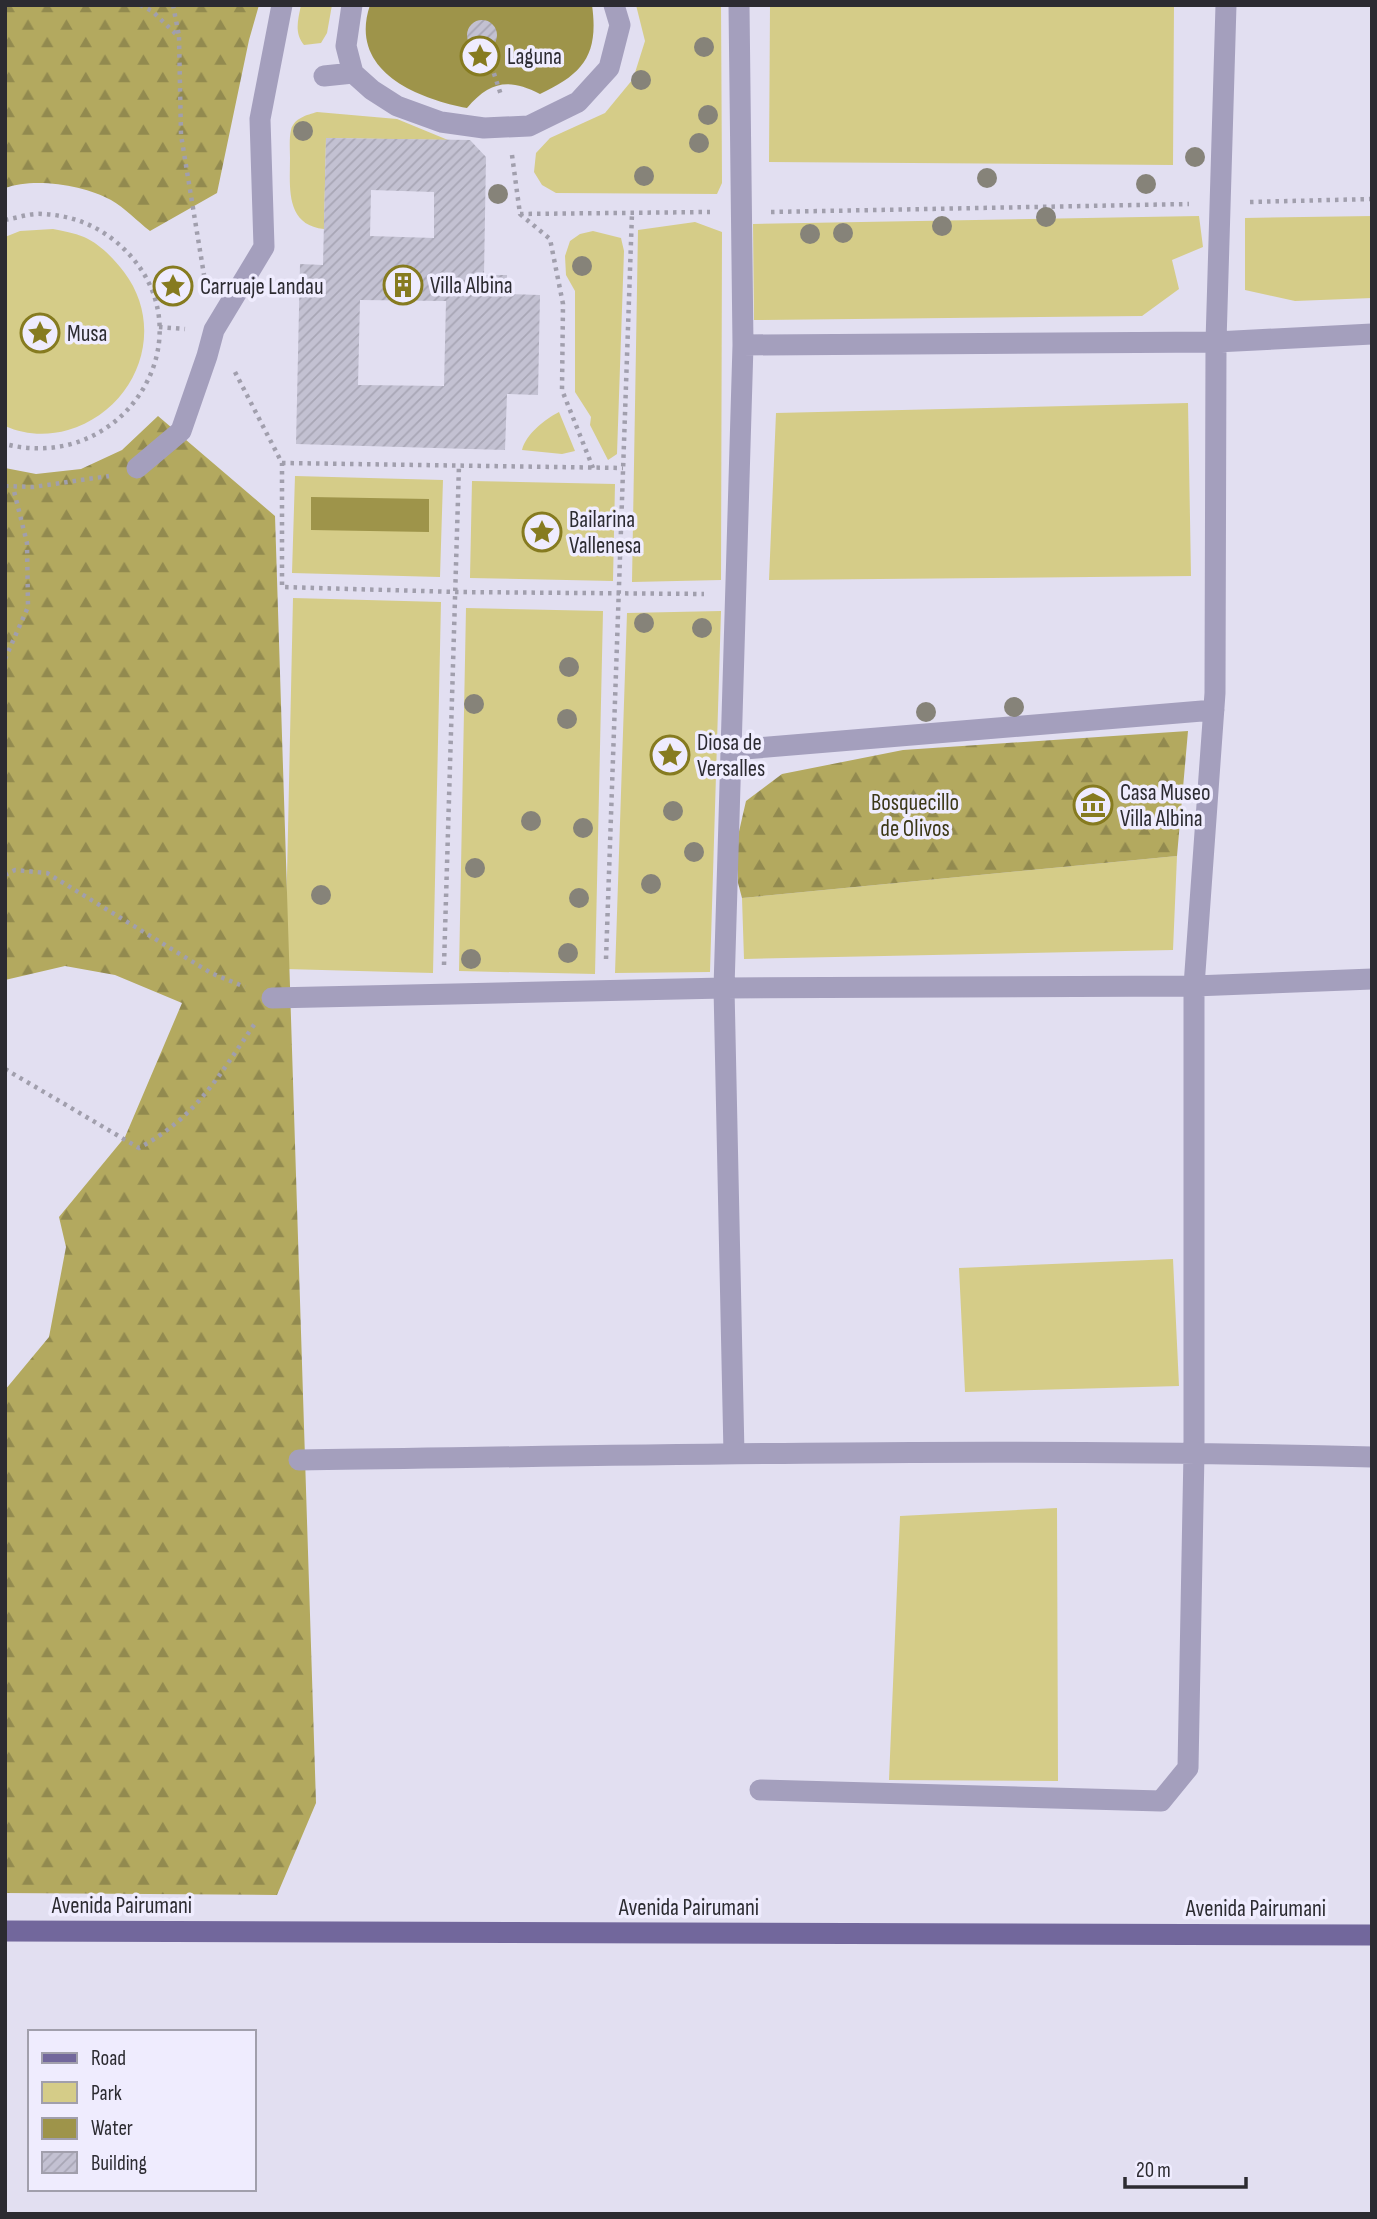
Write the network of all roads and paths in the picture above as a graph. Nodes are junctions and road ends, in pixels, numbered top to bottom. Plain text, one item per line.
1 (140, 5) edge
2 (173, 5) edge
3 (282, 5) edge
4 (352, 5) edge
5 (614, 5) edge
6 (739, 5) edge
7 (1226, 5) edge
8 (179, 37) junction
9 (486, 49) dead end
10 (353, 73) junction
11 (324, 76) dead end
12 (509, 127) junction
13 (1372, 199) edge
14 (1221, 203) junction
15 (742, 212) junction
16 (632, 213) junction
17 (520, 214) junction
18 (5, 220) edge
19 (214, 330) junction
20 (1372, 334) edge
21 (1216, 342) junction
22 (743, 345) junction
23 (5, 444) edge
24 (282, 463) junction
25 (459, 465) junction
26 (137, 468) joint
27 (593, 468) junction
28 (623, 468) junction
29 (5, 486) edge
30 (13, 487) junction
31 (456, 592) junction
32 (737, 594) junction
33 (619, 595) junction
34 (5, 659) edge
35 (1214, 710) junction
36 (732, 750) junction
37 (5, 875) edge
38 (1372, 979) edge
39 (1194, 986) junction
40 (724, 988) junction
41 (605, 991) junction
42 (443, 994) junction
43 (272, 998) junction
44 (5, 1069) edge
45 (1194, 1452) junction
46 (734, 1454) junction
47 (1372, 1457) edge
48 (299, 1460) dead end
49 (760, 1790) dead end
50 (5, 1931) edge
51 (1372, 1935) edge

1 - 8 path
2 - 8 path
3 - 19 lane
4 - 10 lane
5 - 12 lane
6 - 15 lane
7 - 14 lane
8 - 19 path
9 - 12 path
10 - 11 lane
10 - 12 lane
12 - 17 path
13 - 14 path
14 - 15 path
14 - 21 lane
15 - 16 path
15 - 22 lane
16 - 17 path
16 - 28 path
17 - 27 path
18 - 23 path
19 - 24 path
19 - 26 lane
20 - 21 lane
21 - 22 lane
21 - 35 lane
22 - 32 lane
24 - 25 path
24 - 31 path
25 - 27 path
25 - 31 path
26 - 30 path
27 - 28 path
28 - 33 path
29 - 30 path
30 - 34 path
31 - 33 path
31 - 42 path
32 - 33 path
32 - 36 lane
33 - 41 path
35 - 36 lane
35 - 39 lane
36 - 40 lane
37 - 43 path
38 - 39 lane
39 - 40 lane
39 - 45 lane
40 - 41 lane
40 - 46 lane
41 - 42 lane
42 - 43 lane
43 - 44 path
45 - 46 lane
45 - 47 lane
45 - 49 lane
46 - 48 lane
50 - 51 main road, Avenida Pairumani

